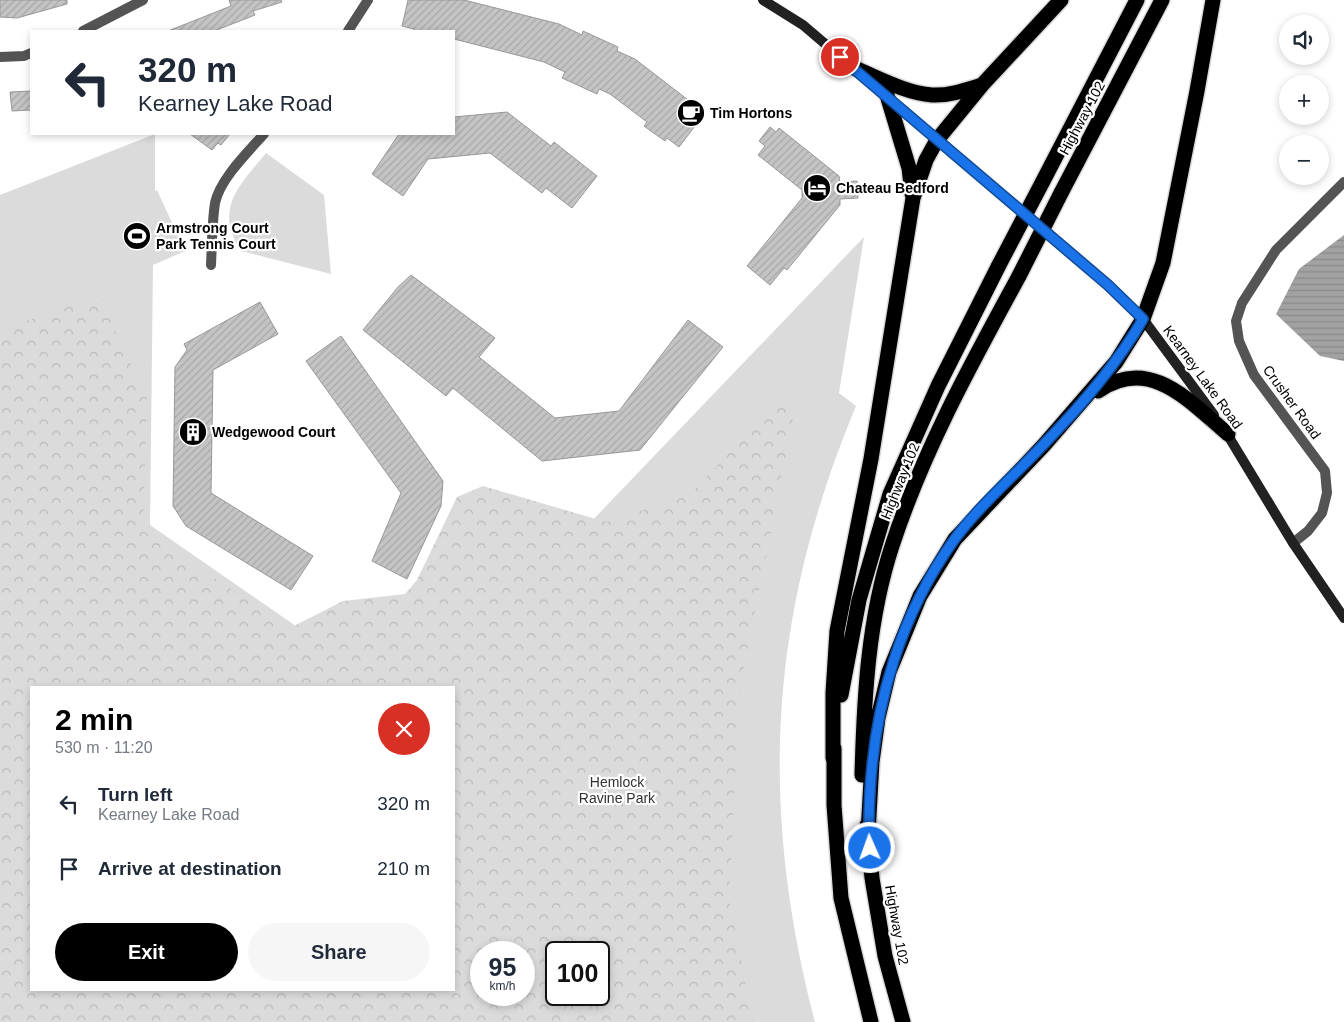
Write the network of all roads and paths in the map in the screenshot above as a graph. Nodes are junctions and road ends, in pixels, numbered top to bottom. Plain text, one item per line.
1 (143, 0) edge
2 (368, 0) edge
3 (764, 0) edge
4 (1061, 0) edge
5 (1137, 0) edge
6 (1162, 0) edge
7 (1212, 0) edge
8 (85, 30) edge
9 (349, 30) edge
10 (30, 53) edge
11 (0, 57) edge
12 (852, 67) junction
13 (982, 85) junction
14 (887, 95) junction
15 (263, 135) edge
16 (937, 140) junction
17 (1344, 182) edge
18 (912, 198) junction
19 (211, 265) dead end
20 (1143, 319) junction
21 (1080, 403) junction
22 (1228, 434) junction
23 (1293, 543) junction
24 (1344, 618) edge
25 (833, 758) junction
26 (868, 833) junction
27 (871, 1022) edge
28 (903, 1022) edge

1 - 8 street
2 - 9 street
3 - 12 main road, Kearney Lake Road
4 - 13 highway
5 - 25 highway, Highway 102, bridge
6 - 26 highway, Highway 102, bridge
7 - 20 highway
10 - 11 street
12 - 13 highway
12 - 14 main road, Kearney Lake Road
13 - 16 highway
14 - 16 main road, Kearney Lake Road
14 - 18 highway
15 - 19 street
16 - 18 highway
16 - 20 main road, Kearney Lake Road
17 - 23 street, Crusher Road
18 - 25 highway
20 - 21 highway
20 - 22 main road, Kearney Lake Road
21 - 22 highway
21 - 26 highway
22 - 23 main road, Kearney Lake Road
23 - 24 main road, Kearney Lake Road
25 - 27 highway, Highway 102
26 - 28 highway, Highway 102

